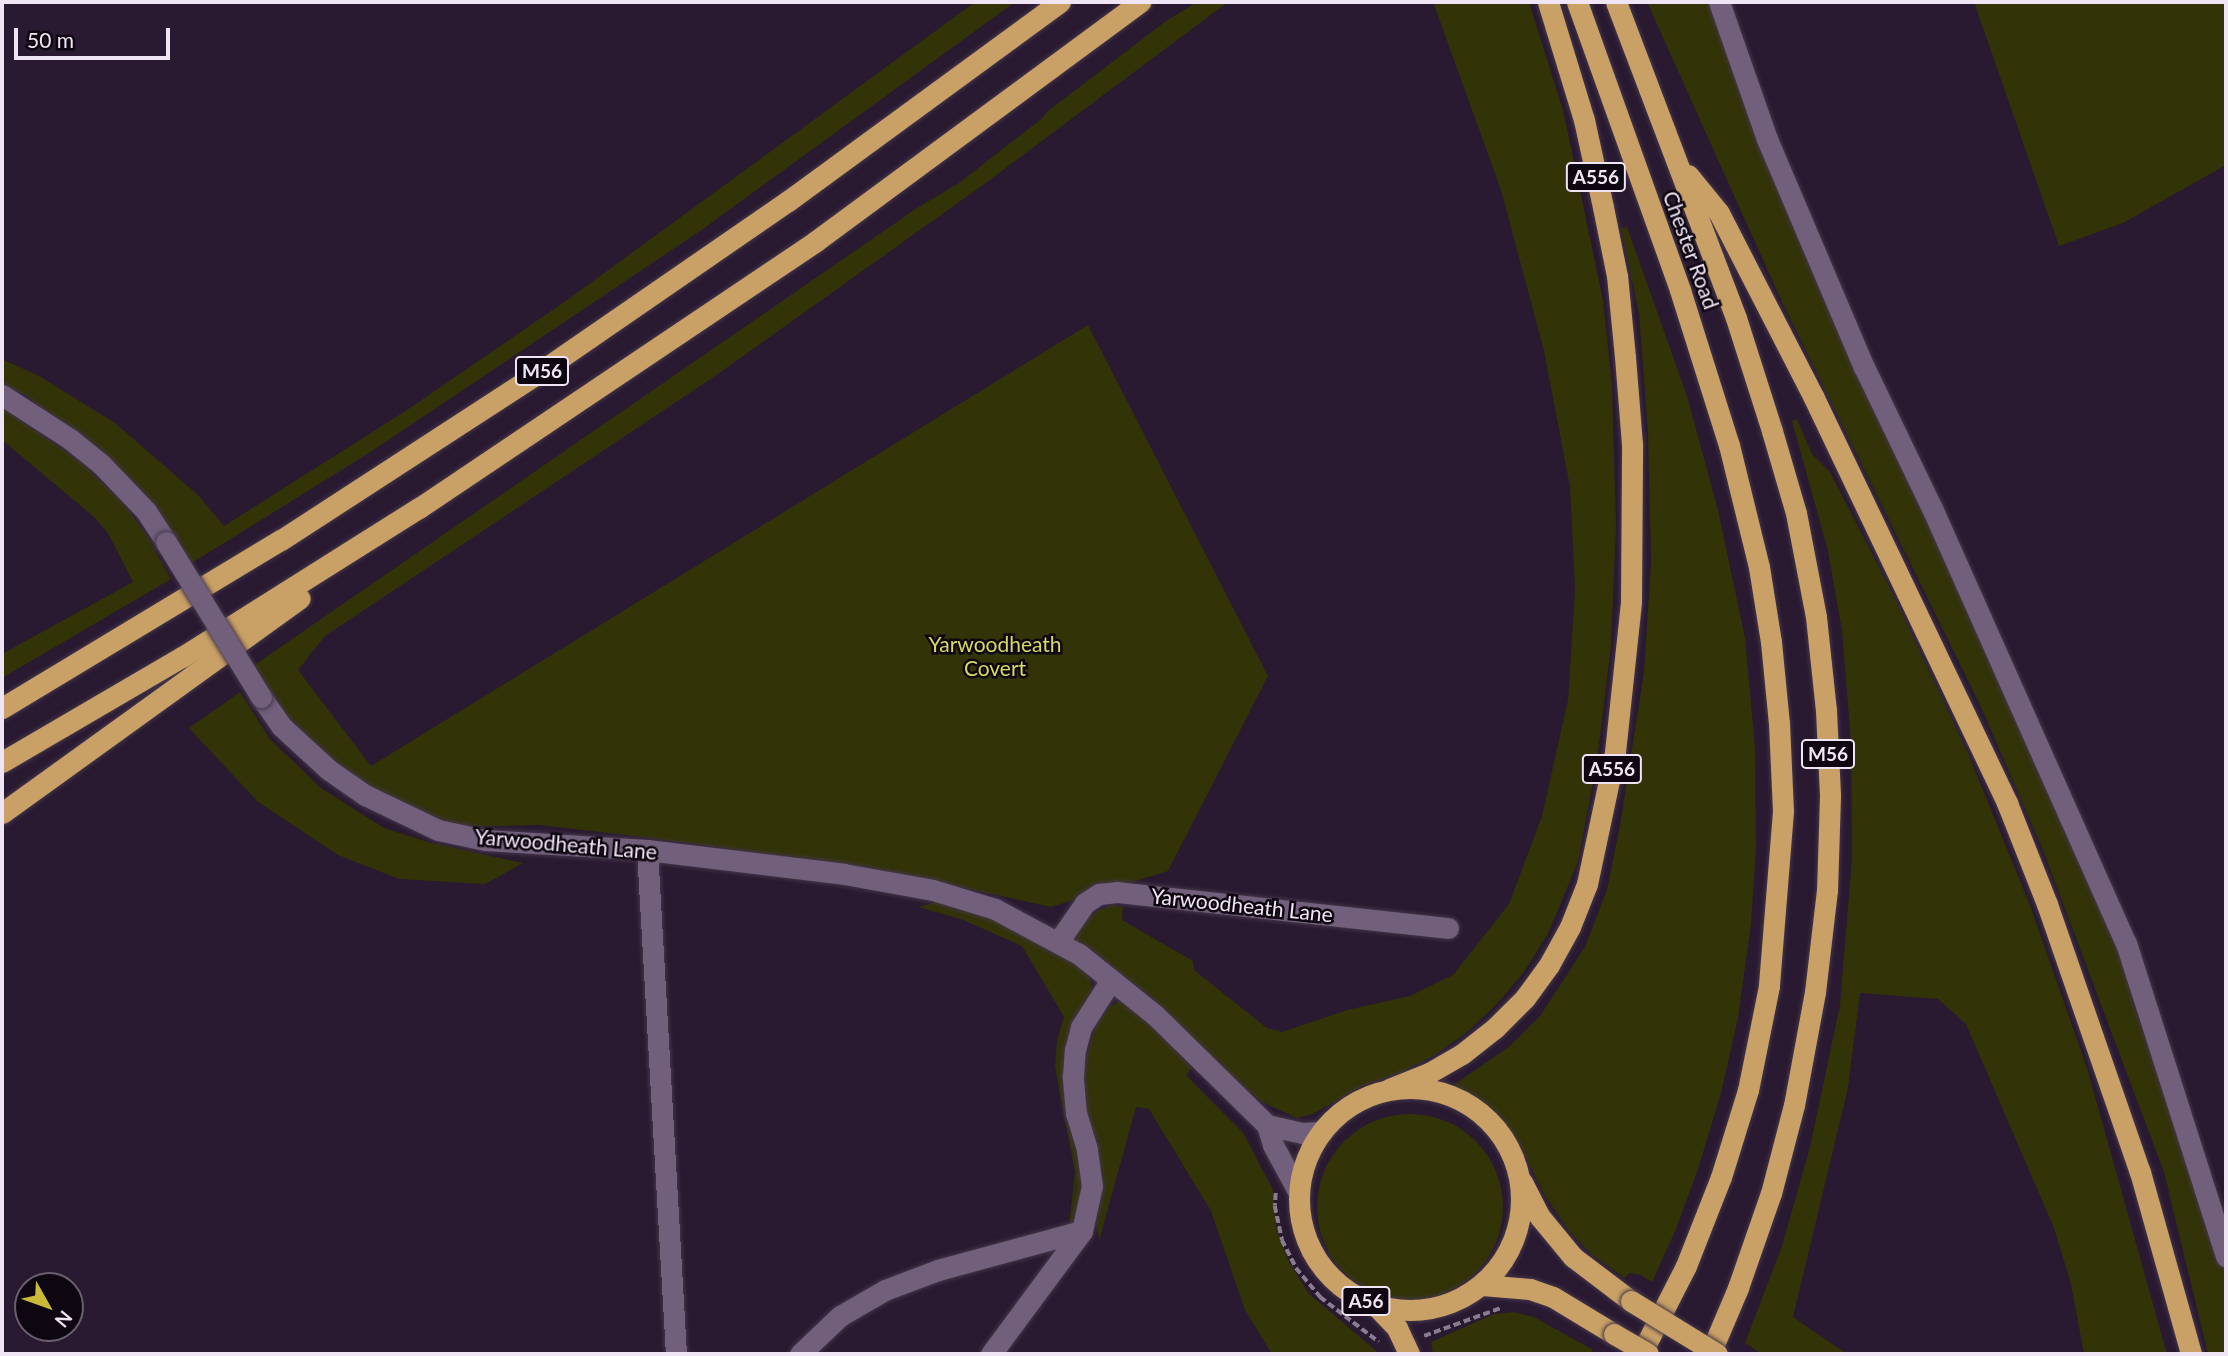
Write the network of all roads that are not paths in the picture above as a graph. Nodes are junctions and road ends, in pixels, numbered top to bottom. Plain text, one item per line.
1 (1060, 2) edge
2 (1140, 2) edge
3 (1548, 2) edge
4 (1577, 2) edge
5 (1616, 2) edge
6 (1719, 2) edge
7 (1675, 160) junction
8 (2, 396) edge
9 (419, 508) junction
10 (1748, 517) joint
11 (2, 708) edge
12 (2, 762) edge
13 (2, 813) edge
14 (647, 850) junction
15 (1448, 928) dead end
16 (1058, 942) junction
17 (1111, 980) junction
18 (1389, 1089) junction
19 (1267, 1125) junction
20 (1322, 1132) junction
21 (1517, 1167) junction
22 (1299, 1193) junction
23 (1082, 1231) junction
24 (2226, 1256) edge
25 (1482, 1285) junction
26 (1377, 1307) junction
27 (1417, 1349) edge
28 (676, 1354) edge
29 (800, 1354) edge
30 (991, 1354) edge
31 (1641, 1354) edge
32 (1648, 1354) edge
33 (1710, 1354) edge
34 (1717, 1354) edge
35 (2191, 1354) edge

1 - 11 highway, M56
2 - 9 highway, M56
3 - 18 highway, A556
4 - 10 highway, Chester Road / A556
5 - 7 highway, Chester Road
6 - 24 street
7 - 33 highway, M56
7 - 35 highway
8 - 14 street, Yarwoodheath Lane, bridge
9 - 12 highway, M56
9 - 13 highway
10 - 31 highway, M56
14 - 16 street, Yarwoodheath Lane
14 - 28 street
15 - 16 street, Yarwoodheath Lane
16 - 17 street, Yarwoodheath Lane
17 - 19 street, Yarwoodheath Lane
17 - 23 street
18 - 20 highway, A56
18 - 21 highway, A56
19 - 20 street
19 - 22 street, Yarwoodheath Lane
20 - 22 highway, A56
21 - 25 highway, A56
21 - 34 highway, A56, bridge
22 - 26 highway, A56
23 - 29 street
23 - 30 street
25 - 26 highway, A56
25 - 32 highway, bridge
26 - 27 highway

